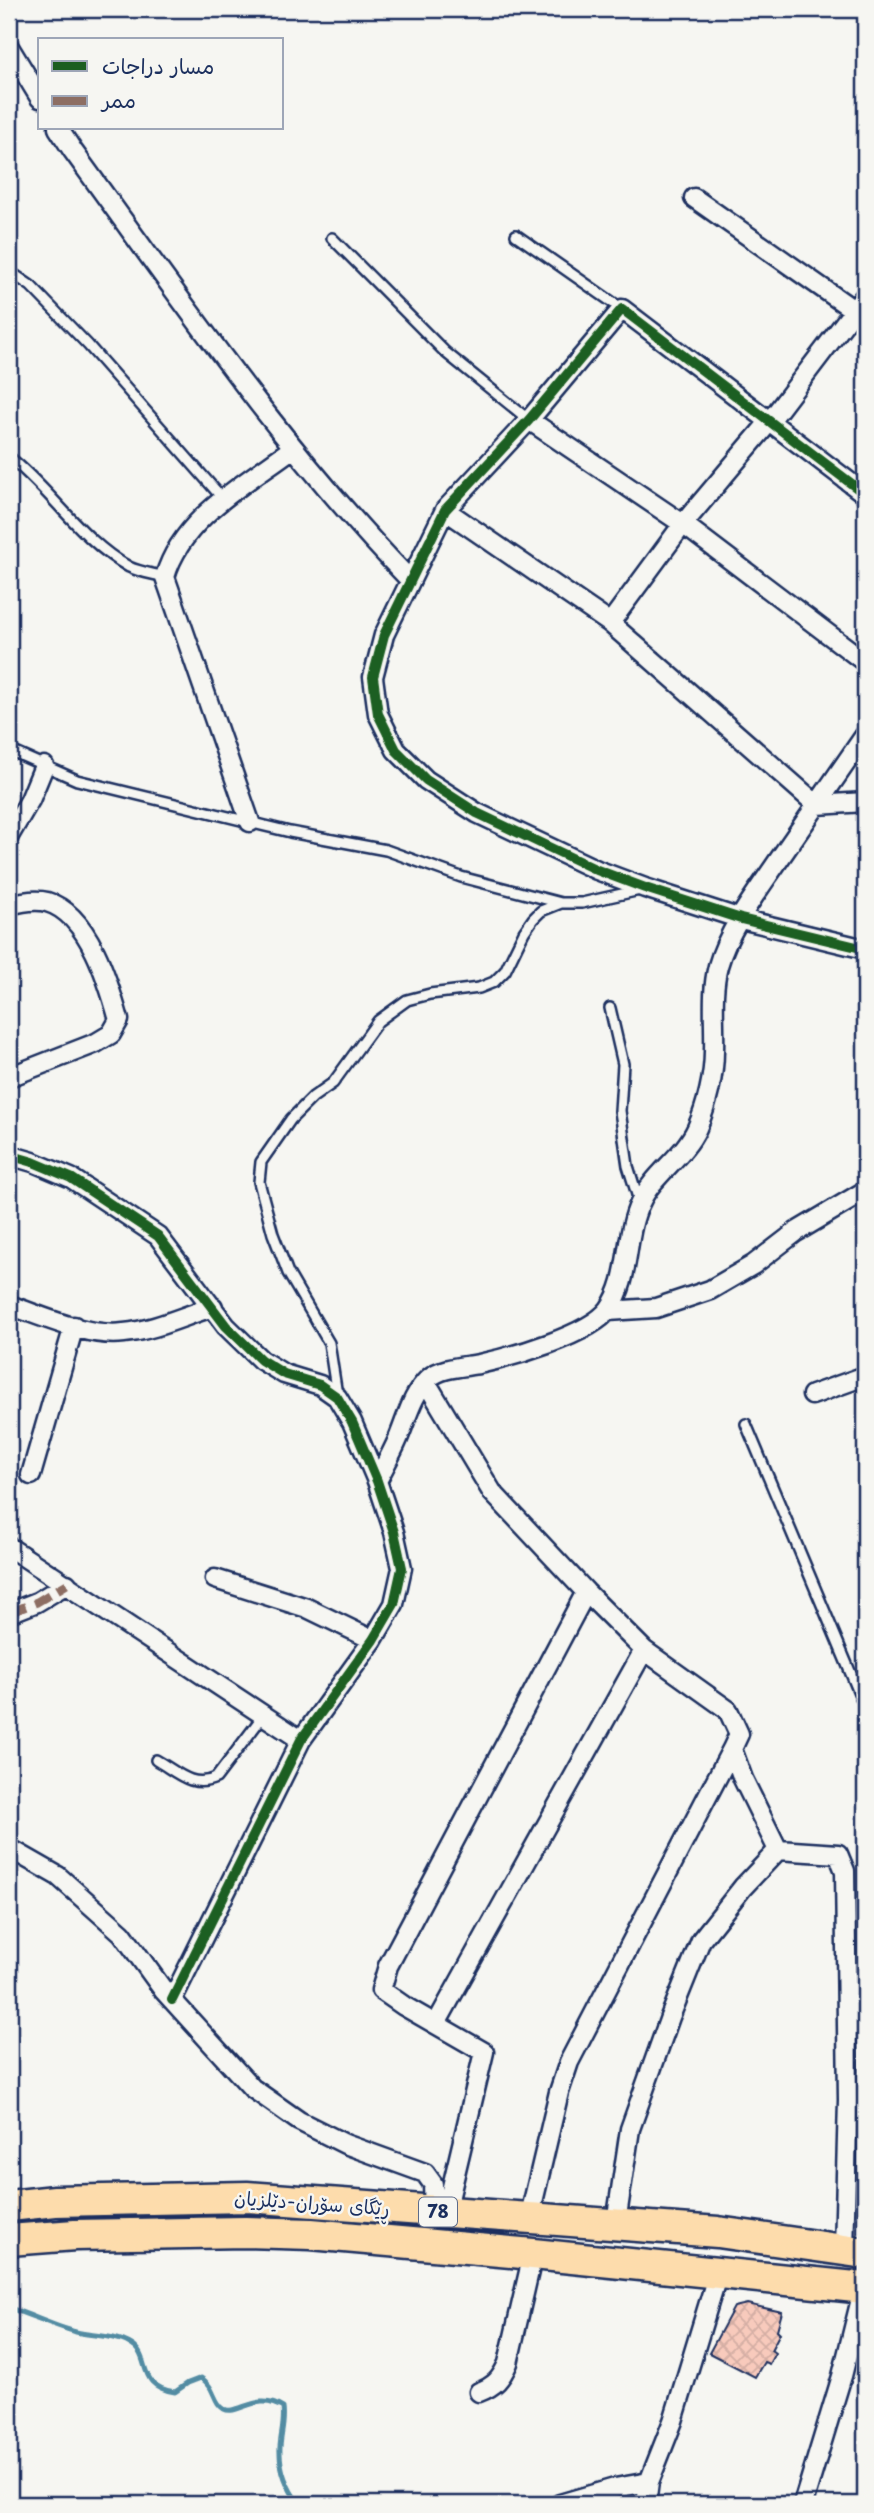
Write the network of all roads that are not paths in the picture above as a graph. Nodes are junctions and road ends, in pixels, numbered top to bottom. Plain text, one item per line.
1 (10, 54) edge
2 (38, 95) edge
3 (59, 130) edge
4 (694, 198) dead end
5 (516, 235) dead end
6 (332, 238) dead end
7 (9, 271) edge
8 (861, 308) edge
9 (622, 309) junction
10 (528, 420) junction
11 (770, 421) junction
12 (293, 448) junction
13 (9, 457) edge
14 (865, 494) edge
15 (224, 500) junction
16 (445, 510) junction
17 (682, 523) junction
18 (166, 577) junction
19 (410, 580) junction
20 (610, 623) junction
21 (865, 662) edge
22 (865, 735) edge
23 (9, 750) edge
24 (44, 766) junction
25 (865, 802) edge
26 (817, 805) junction
27 (250, 822) junction
28 (9, 836) edge
29 (645, 888) junction
30 (561, 903) junction
31 (9, 905) edge
32 (741, 919) junction
33 (865, 950) edge
34 (610, 1008) dead end
35 (9, 1077) edge
36 (9, 1155) edge
37 (865, 1191) edge
38 (640, 1203) junction
39 (9, 1305) edge
40 (213, 1307) junction
41 (608, 1311) junction
42 (74, 1326) junction
43 (865, 1376) edge
44 (426, 1382) junction
45 (812, 1395) dead end
46 (337, 1397) junction
47 (746, 1424) dead end
48 (31, 1475) dead end
49 (377, 1481) junction
50 (9, 1547) edge
51 (215, 1579) dead end
52 (67, 1584) junction
53 (586, 1592) junction
54 (9, 1614) edge
55 (373, 1640) junction
56 (645, 1650) junction
57 (865, 1707) edge
58 (263, 1716) junction
59 (301, 1740) junction
60 (732, 1749) junction
61 (156, 1759) dead end
62 (9, 1848) edge
63 (778, 1850) junction
64 (172, 2000) junction
65 (436, 2024) junction
66 (857, 2098) edge
67 (269, 2199) junction
68 (315, 2203) junction
69 (9, 2206) edge
70 (440, 2212) junction
71 (529, 2219) junction
72 (616, 2223) junction
73 (264, 2232) junction
74 (311, 2234) junction
75 (9, 2240) edge
76 (854, 2252) edge
77 (533, 2254) junction
78 (718, 2273) junction
79 (864, 2287) edge
80 (479, 2392) dead end
81 (649, 2482) junction
82 (560, 2504) edge
83 (646, 2504) edge
84 (803, 2504) edge

1 - 2 street
3 - 12 street
4 - 8 street
5 - 9 lane
6 - 10 lane
7 - 15 lane
8 - 11 street
9 - 10 street
9 - 11 street
10 - 16 street
10 - 17 street
11 - 14 street
11 - 17 street
12 - 15 street
12 - 19 street
13 - 18 lane
15 - 18 street
16 - 19 street
16 - 20 street
17 - 20 street
17 - 21 street
18 - 27 street
19 - 29 street
20 - 26 street
22 - 26 street
23 - 24 lane
24 - 27 lane
24 - 28 street
25 - 26 street
26 - 32 street
27 - 30 lane
29 - 30 lane
29 - 32 street
30 - 46 lane
31 - 35 street
32 - 33 street
32 - 38 street
34 - 38 lane
36 - 40 street
37 - 41 street
38 - 41 street
39 - 42 street
40 - 42 street
40 - 46 street
41 - 44 street
42 - 48 street
43 - 45 street
44 - 49 street
44 - 53 street
46 - 49 street
47 - 57 lane
49 - 55 street
50 - 52 street
51 - 55 street
52 - 54 street
52 - 58 street
53 - 56 street
53 - 65 street
55 - 59 street
56 - 60 street
56 - 65 street
58 - 59 street
58 - 61 lane
59 - 64 street
60 - 63 street
60 - 71 street
62 - 64 street
63 - 66 street
63 - 72 street
64 - 70 street
65 - 70 street
66 - 76 street
67 - 68 main road, ڕێگای سۆران-دێلزیان / 78
67 - 69 main road, ڕێگای سۆران-دێلزیان / 78
67 - 73 main road
68 - 70 main road, ڕێگای سۆران-دێلزیان / 78
68 - 74 main road
70 - 71 main road, ڕێگای سۆران-دێلزیان / 78
71 - 72 main road, ڕێگای سۆران-دێلزیان / 78
72 - 76 main road, ڕێگای سۆران-دێلزیان / 78
73 - 74 main road, ڕێگای سۆران-دێلزیان / 78
73 - 75 main road, ڕێگای سۆران-دێلزیان / 78
74 - 77 main road, ڕێگای سۆران-دێلزیان / 78
77 - 78 main road, ڕێگای سۆران-دێلزیان / 78
77 - 80 street
78 - 79 main road, ڕێگای سۆران-دێلزیان / 78
78 - 81 street
79 - 84 street
81 - 82 street
81 - 83 street

